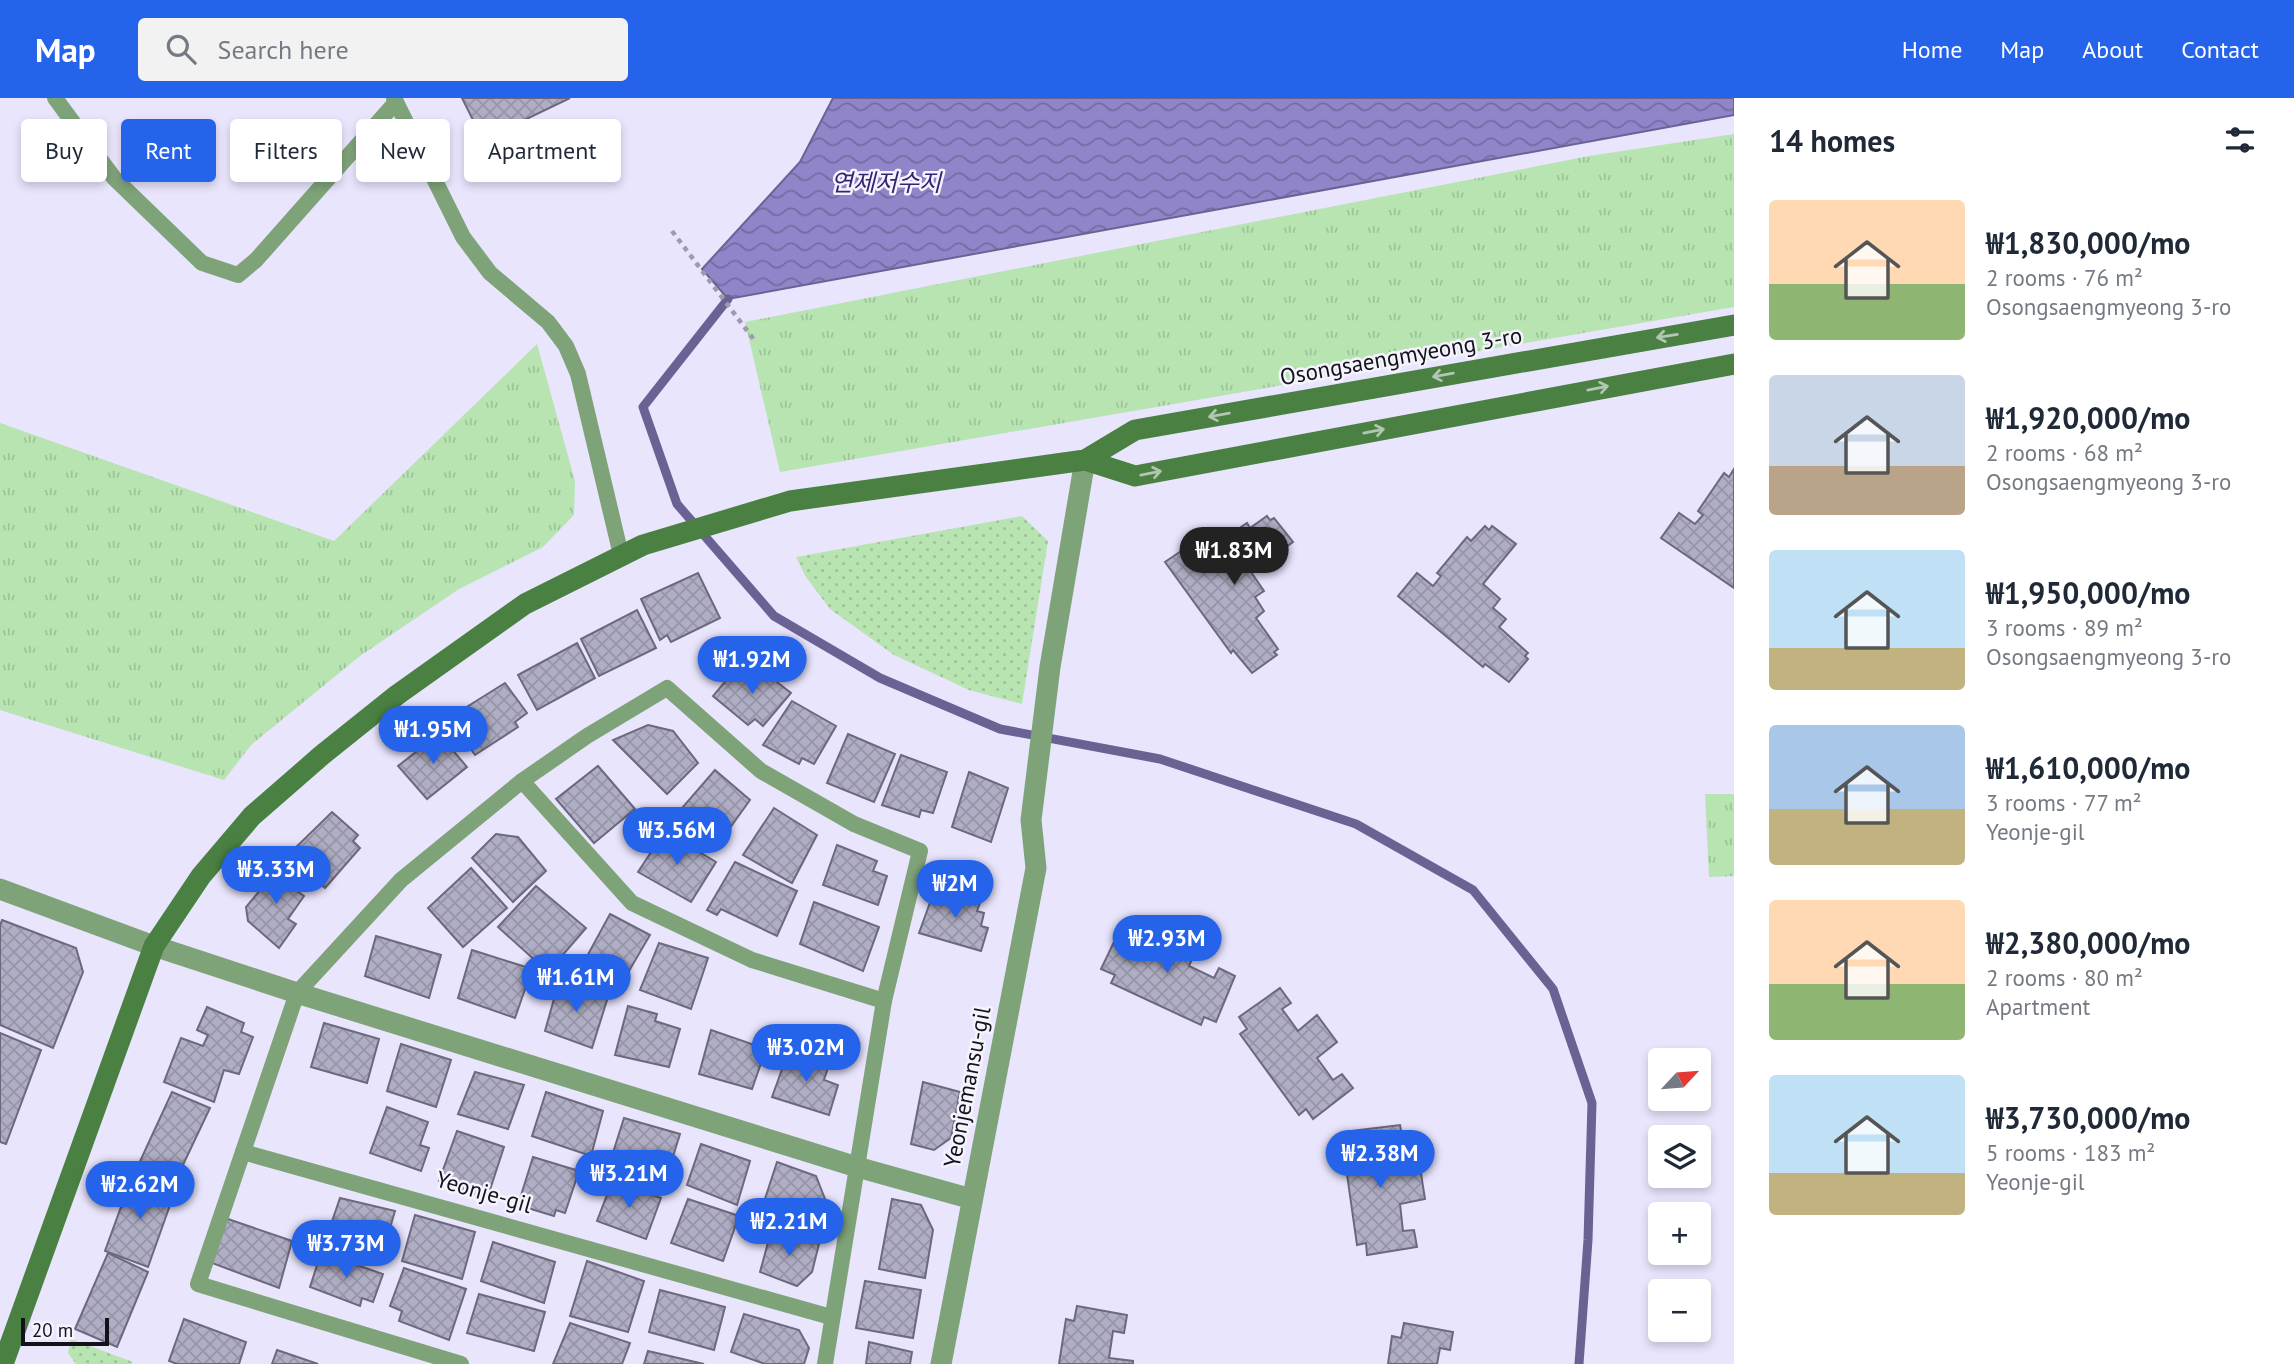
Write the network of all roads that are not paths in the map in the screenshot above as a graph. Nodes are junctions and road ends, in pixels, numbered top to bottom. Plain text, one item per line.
1 (55, 98) edge
2 (395, 100) edge
3 (1734, 325) edge
4 (1734, 364) edge
5 (1086, 460) junction
6 (621, 555) junction
7 (522, 781) junction
8 (0, 889) edge
9 (154, 946) junction
10 (296, 993) junction
11 (884, 1001) junction
12 (243, 1152) junction
13 (857, 1167) junction
14 (972, 1199) junction
15 (831, 1317) junction
16 (3, 1364) edge
17 (461, 1364) edge
18 (825, 1364) edge
19 (941, 1364) edge

1 - 2 lane
2 - 6 lane
3 -> 5 street, Osongsaengmyeong 3-ro
5 -> 4 street, Osongsaengmyeong 3-ro
5 - 6 street, Osongsaengmyeong 3-ro
5 - 14 street, Yeonjemansu-gil
6 - 9 street
7 - 10 lane
7 - 11 lane
7 - 11 lane
8 - 9 street
9 - 10 street
9 - 16 street
10 - 12 lane
10 - 13 street
11 - 13 lane
12 - 15 lane, Yeonje-gil
12 - 17 lane
13 - 14 street
13 - 15 lane
14 - 19 street, Yeonjemansu-gil
15 - 18 lane

